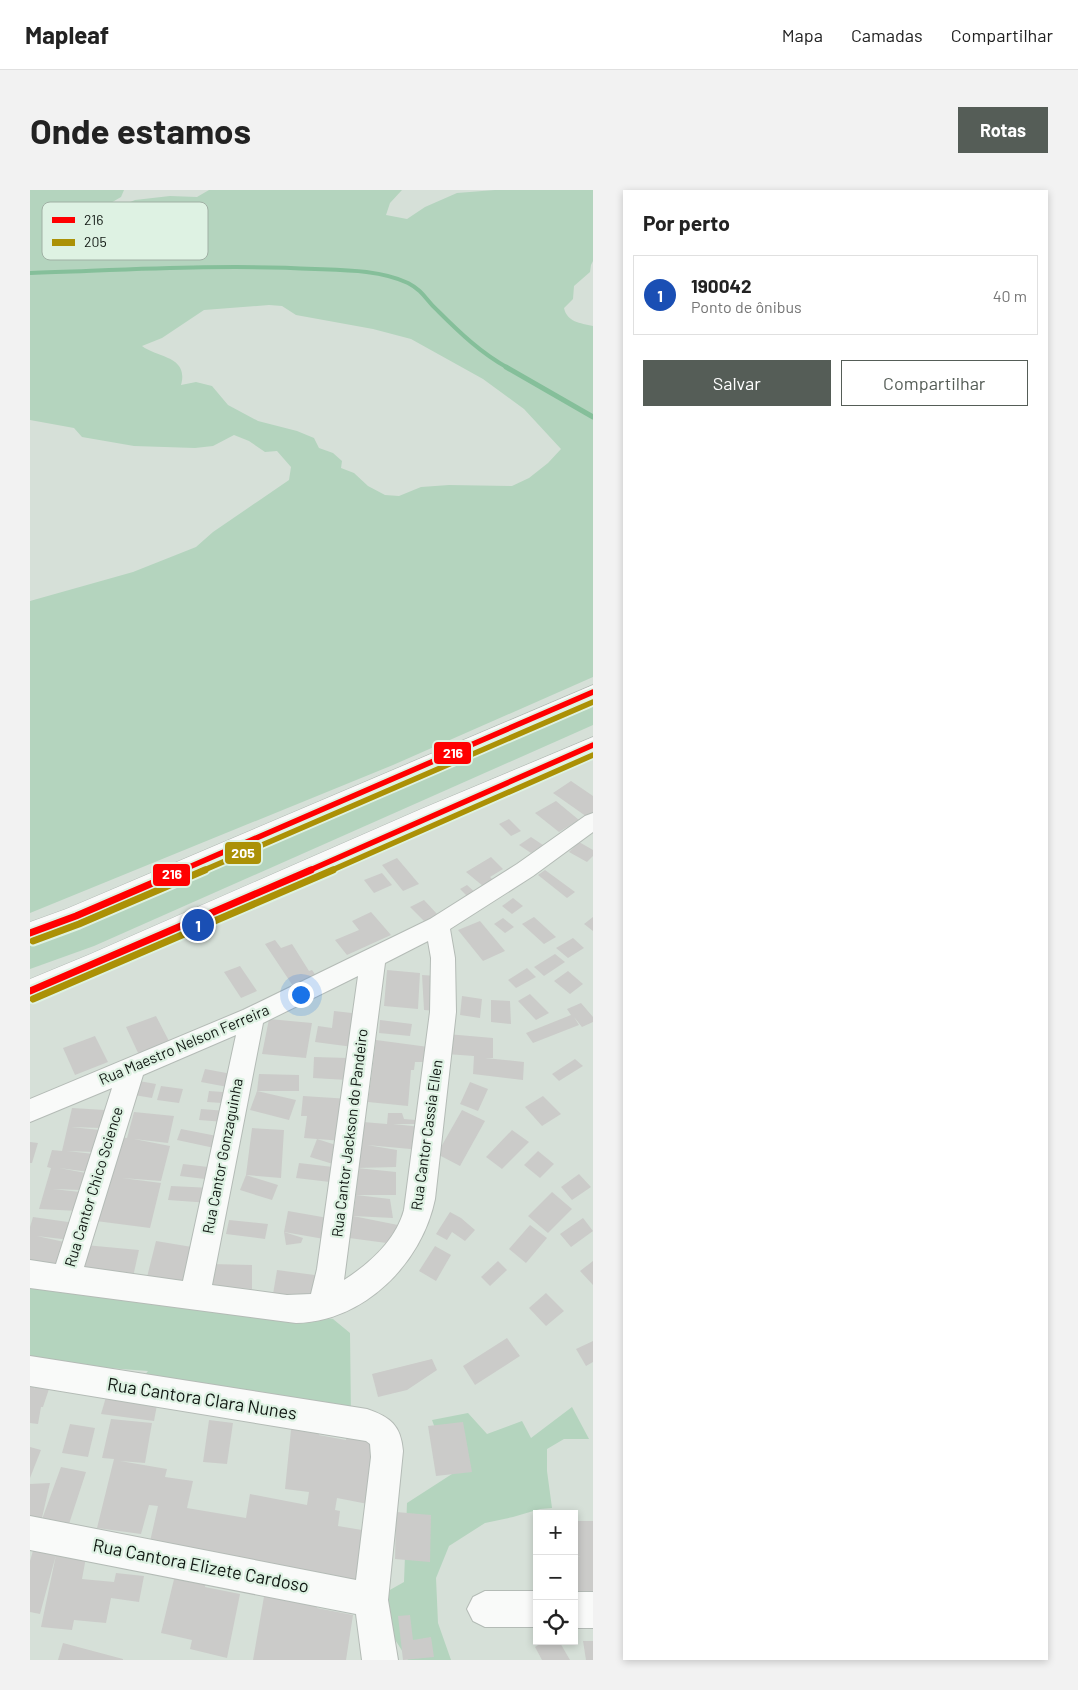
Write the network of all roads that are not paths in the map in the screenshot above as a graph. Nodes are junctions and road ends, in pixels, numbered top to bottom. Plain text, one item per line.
1 (593, 692) edge
2 (593, 745) edge
3 (593, 822) edge
4 (438, 924) junction
5 (30, 933) edge
6 (373, 958) junction
7 (30, 990) edge
8 (252, 1016) junction
9 (132, 1067) junction
10 (30, 1111) edge
11 (30, 1274) edge
12 (66, 1278) junction
13 (195, 1295) junction
14 (324, 1306) junction
15 (30, 1371) edge
16 (30, 1533) edge
17 (371, 1600) junction
18 (484, 1609) dead end
19 (533, 1609) edge
20 (578, 1610) edge
21 (593, 1610) edge
22 (380, 1660) edge

1 - 5 highway
2 - 7 highway
3 - 4 street, Rua Maestro Nelson Ferreira
4 - 6 street, Rua Maestro Nelson Ferreira
4 - 14 street, Rua Cantor Cassia Ellen
6 - 8 street, Rua Maestro Nelson Ferreira
6 - 14 street, Rua Cantor Jackson do Pandeiro
8 - 9 street, Rua Maestro Nelson Ferreira
8 - 13 street, Rua Cantor Gonzaguinha
9 - 10 street, Rua Maestro Nelson Ferreira
9 - 12 street, Rua Cantor Chico Science
11 - 12 street, Rua Cantor Cassia Ellen
12 - 13 street, Rua Cantor Cassia Ellen
13 - 14 street, Rua Cantor Cassia Ellen
15 - 17 street, Rua Cantora Clara Nunes
16 - 17 street, Rua Cantora Elizete Cardoso
17 - 22 street
18 - 19 street
20 - 21 street

